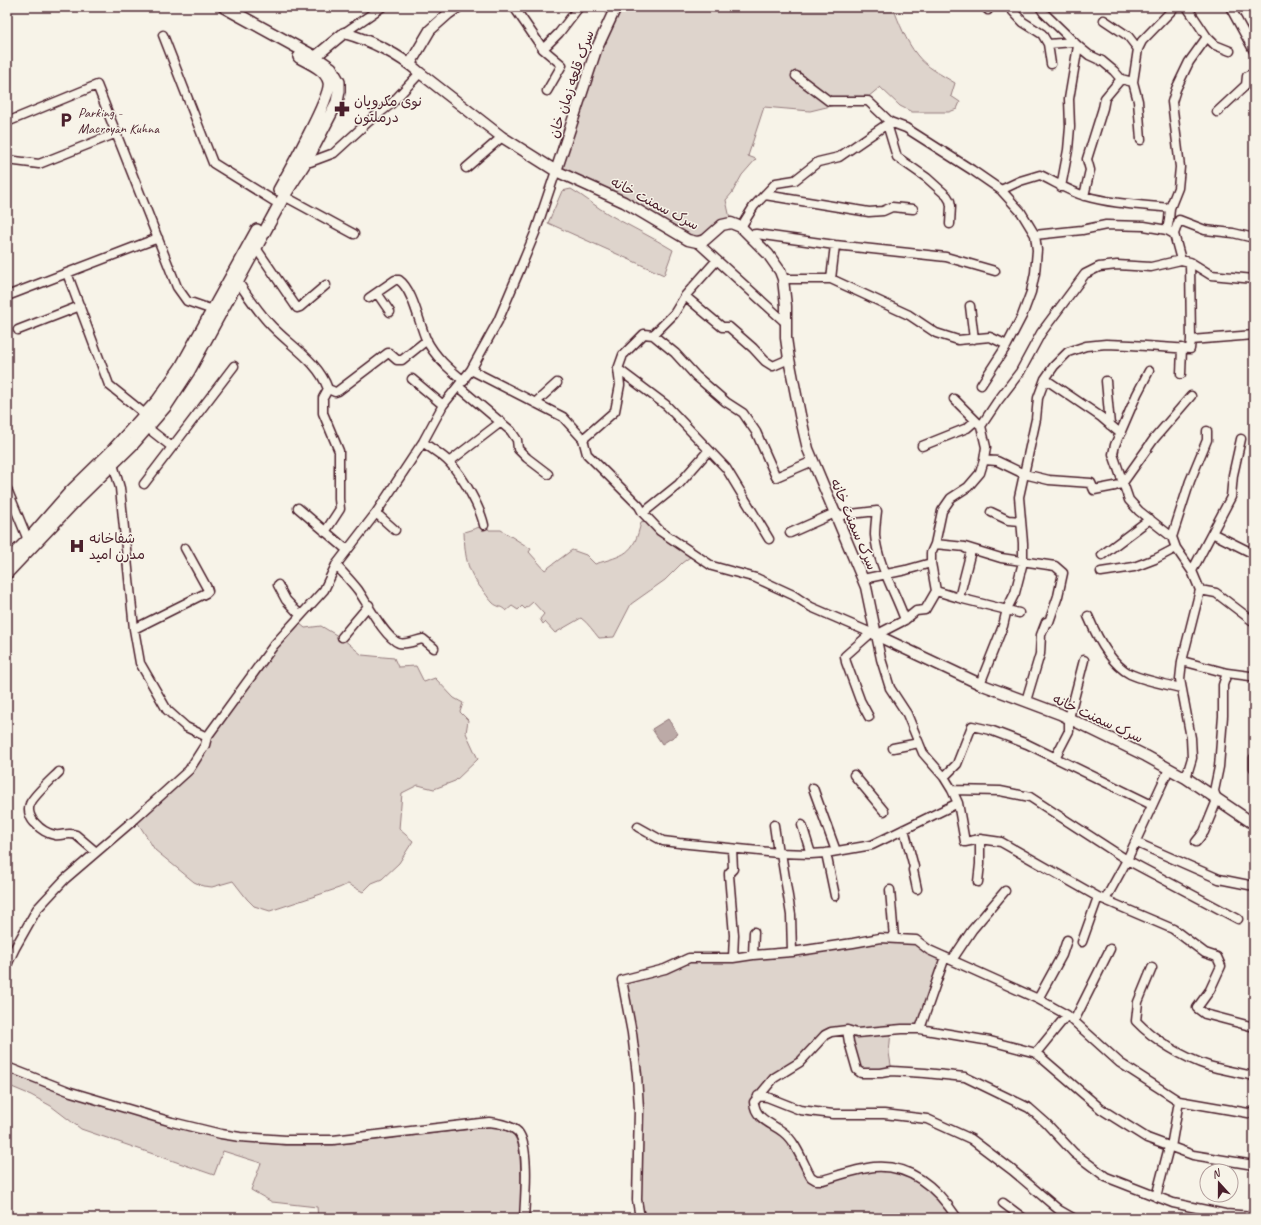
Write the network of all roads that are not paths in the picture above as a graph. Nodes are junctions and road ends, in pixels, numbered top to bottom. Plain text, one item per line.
1 (214, 7) edge
2 (224, 7) edge
3 (382, 7) edge
4 (458, 7) edge
5 (514, 7) edge
6 (579, 7) edge
7 (616, 7) edge
8 (1009, 7) edge
9 (1040, 7) edge
10 (1176, 7) edge
11 (1187, 7) edge
12 (1230, 7) edge
13 (1104, 20) dead end
14 (344, 33) junction
15 (163, 35) dead end
16 (1207, 37) junction
17 (1048, 44) junction
18 (1076, 44) junction
19 (542, 49) junction
20 (1138, 49) junction
21 (1230, 51) dead end
22 (1254, 51) edge
23 (313, 60) junction
24 (410, 64) junction
25 (1051, 64) dead end
26 (420, 73) junction
27 (1254, 73) edge
28 (796, 76) dead end
29 (1121, 79) junction
30 (1133, 82) junction
31 (547, 91) dead end
32 (1216, 112) dead end
33 (7, 122) edge
34 (888, 123) junction
35 (117, 133) junction
36 (502, 137) junction
37 (1141, 140) dead end
38 (308, 158) junction
39 (7, 160) edge
40 (466, 168) dead end
41 (556, 171) junction
42 (1060, 187) junction
43 (1001, 190) junction
44 (765, 195) junction
45 (284, 196) junction
46 (1084, 196) junction
47 (274, 201) junction
48 (1170, 208) junction
49 (913, 209) dead end
50 (950, 224) dead end
51 (741, 227) junction
52 (1166, 230) junction
53 (354, 234) dead end
54 (1174, 234) junction
55 (749, 235) junction
56 (1035, 235) junction
57 (158, 238) junction
58 (1254, 238) edge
59 (697, 242) junction
60 (835, 245) junction
61 (256, 248) junction
62 (717, 260) junction
63 (1181, 260) junction
64 (1190, 262) junction
65 (995, 271) dead end
66 (67, 273) junction
67 (831, 279) junction
68 (1254, 279) edge
69 (234, 280) junction
70 (783, 280) junction
71 (326, 285) dead end
72 (377, 293) junction
73 (7, 296) edge
74 (685, 296) junction
75 (369, 298) dead end
76 (80, 306) junction
77 (970, 306) dead end
78 (213, 310) junction
79 (390, 312) dead end
80 (786, 323) junction
81 (18, 330) dead end
82 (653, 335) junction
83 (1254, 336) edge
84 (974, 339) junction
85 (427, 340) junction
86 (1191, 340) junction
87 (1007, 345) junction
88 (1182, 348) junction
89 (789, 359) junction
90 (234, 366) dead end
91 (618, 369) junction
92 (472, 370) junction
93 (1149, 371) dead end
94 (1181, 374) dead end
95 (412, 379) dead end
96 (1045, 379) junction
97 (1106, 381) dead end
98 (557, 383) dead end
99 (462, 384) junction
100 (981, 385) dead end
101 (328, 389) junction
102 (1191, 396) dead end
103 (954, 399) dead end
104 (534, 403) junction
105 (443, 405) junction
106 (145, 414) junction
107 (501, 422) junction
108 (978, 424) junction
109 (149, 425) junction
110 (1110, 425) junction
111 (1207, 432) dead end
112 (1121, 434) junction
113 (583, 439) junction
114 (1241, 439) dead end
115 (423, 442) junction
116 (922, 446) dead end
117 (172, 447) junction
118 (709, 450) junction
119 (984, 460) junction
120 (813, 461) junction
121 (449, 462) junction
122 (113, 464) junction
123 (548, 474) dead end
124 (1024, 474) junction
125 (144, 484) dead end
126 (1122, 484) junction
127 (7, 489) edge
128 (298, 508) dead end
129 (991, 512) dead end
130 (376, 513) junction
131 (643, 513) junction
132 (835, 513) junction
133 (1150, 519) junction
134 (1021, 521) junction
135 (484, 525) dead end
136 (395, 530) dead end
137 (325, 532) junction
138 (790, 533) dead end
139 (1212, 533) junction
140 (1172, 537) junction
141 (769, 539) dead end
142 (28, 540) junction
143 (935, 544) junction
144 (964, 547) junction
145 (185, 548) dead end
146 (1176, 548) junction
147 (347, 550) junction
148 (1254, 554) edge
149 (1102, 555) dead end
150 (7, 561) edge
151 (1023, 562) junction
152 (931, 563) junction
153 (336, 565) junction
154 (1192, 571) junction
155 (1101, 572) dead end
156 (7, 573) edge
157 (886, 574) junction
158 (862, 579) junction
159 (278, 585) dead end
160 (1200, 590) junction
161 (936, 591) junction
162 (959, 598) junction
163 (368, 605) junction
164 (1007, 609) junction
165 (1019, 612) dead end
166 (300, 615) junction
167 (1088, 616) dead end
168 (905, 620) junction
169 (1254, 622) edge
170 (134, 629) junction
171 (874, 634) junction
172 (342, 637) dead end
173 (434, 648) dead end
174 (1084, 660) dead end
175 (1182, 661) junction
176 (1227, 673) junction
177 (1250, 676) dead end
178 (980, 684) junction
179 (1181, 688) junction
180 (1026, 701) junction
181 (869, 717) dead end
182 (1069, 718) junction
183 (206, 737) junction
184 (919, 742) junction
185 (893, 748) dead end
186 (1055, 758) junction
187 (1254, 758) edge
188 (1254, 768) edge
189 (1169, 769) junction
190 (59, 772) dead end
191 (854, 775) dead end
192 (944, 777) junction
193 (1186, 778) junction
194 (813, 788) dead end
195 (952, 790) junction
196 (1217, 800) junction
197 (958, 803) junction
198 (1152, 805) junction
199 (884, 811) dead end
200 (1254, 824) edge
201 (774, 825) dead end
202 (802, 825) dead end
203 (638, 827) dead end
204 (904, 829) junction
205 (980, 839) junction
206 (1135, 842) junction
207 (1196, 842) dead end
208 (732, 849) junction
209 (836, 851) junction
210 (96, 852) junction
211 (779, 853) junction
212 (826, 853) junction
213 (811, 854) junction
214 (1127, 860) junction
215 (978, 882) dead end
216 (1254, 886) edge
217 (917, 889) dead end
218 (890, 890) dead end
219 (1005, 891) dead end
220 (835, 896) dead end
221 (1101, 899) junction
222 (1238, 918) dead end
223 (754, 932) dead end
224 (894, 938) junction
225 (1067, 940) dead end
226 (1082, 942) dead end
227 (1110, 949) dead end
228 (792, 952) junction
229 (753, 955) junction
230 (733, 958) junction
231 (948, 958) junction
232 (7, 966) edge
233 (1152, 968) dead end
234 (1038, 999) junction
235 (1067, 1015) junction
236 (1074, 1021) junction
237 (1254, 1026) edge
238 (920, 1029) junction
239 (848, 1030) junction
240 (1036, 1054) junction
241 (7, 1067) edge
242 (1254, 1076) edge
243 (758, 1096) junction
244 (1179, 1101) junction
245 (1254, 1114) edge
246 (1170, 1147) junction
247 (1254, 1165) edge
248 (1156, 1197) junction
249 (1003, 1203) dead end
250 (1254, 1216) edge
251 (524, 1218) edge
252 (640, 1218) edge
253 (957, 1218) edge
254 (1023, 1218) edge
255 (1073, 1218) edge

1 - 23 main road
2 - 23 main road
3 - 14 street
4 - 24 street
5 - 19 street
6 - 19 street
7 - 41 street, سرک قلعه زمان خان
8 - 17 street
9 - 18 street
10 - 20 street
11 - 16 street
12 - 22 street
13 - 20 street
14 - 23 street
14 - 24 street, سرک سمنت خانه
15 - 47 street
16 - 21 street
16 - 48 street
17 - 18 street
17 - 25 street
18 - 29 street
18 - 42 street
19 - 31 street
20 - 30 street
23 - 38 main road
23 - 47 main road
24 - 26 street, سرک سمنت خانه
26 - 36 street, سرک سمنت خانه
26 - 38 street
27 - 32 street
28 - 34 street
29 - 30 street
29 - 46 street
30 - 37 street
33 - 35 street
34 - 43 street
34 - 44 street
34 - 50 street
35 - 39 street
35 - 57 street
36 - 40 street
36 - 41 street, سرک سمنت خانه
38 - 45 main road
41 - 59 street, سرک سمنت خانه
41 - 92 street
42 - 43 street
42 - 46 street
43 - 56 street
44 - 49 street
44 - 51 street
45 - 53 street
45 - 61 main road
46 - 48 street
47 - 69 main road
48 - 52 street
51 - 55 street, سرک سمنت خانه
51 - 59 street, سرک سمنت خانه
52 - 54 street
52 - 56 street
54 - 58 street
54 - 63 street
55 - 60 street
55 - 70 street, سرک سمنت خانه
56 - 87 street
57 - 66 street
57 - 78 street
59 - 62 street
60 - 65 street
60 - 67 street
61 - 69 main road
61 - 71 street
62 - 74 street
62 - 80 street
63 - 64 street
63 - 108 street
64 - 68 street
64 - 86 street
66 - 73 street
66 - 76 street
67 - 70 street
67 - 84 street
69 - 78 main road
69 - 101 street
69 - 109 main road
70 - 80 street, سرک سمنت خانه
72 - 75 street
72 - 79 street
72 - 85 street
74 - 82 street
74 - 89 street
76 - 81 street
76 - 106 street
77 - 84 street
78 - 106 main road
80 - 89 street, سرک سمنت خانه
82 - 91 street
82 - 120 street
83 - 86 street
84 - 87 street
85 - 99 street
85 - 101 street
86 - 88 street
87 - 100 street
88 - 94 street
88 - 96 street
89 - 120 street, سرک سمنت خانه
90 - 117 street
91 - 113 street
91 - 118 street
92 - 99 street
92 - 104 street
93 - 112 street
95 - 105 street
96 - 110 street
96 - 124 street
97 - 110 street
98 - 104 street
99 - 105 street
99 - 107 street
101 - 137 street
102 - 126 street
103 - 108 street
104 - 113 street
105 - 115 street
106 - 142 main road
107 - 121 street
107 - 123 street
108 - 116 street
108 - 119 street
109 - 117 street
109 - 122 main road
110 - 112 street
111 - 140 street
112 - 126 street
113 - 131 street
114 - 139 street
115 - 121 street
115 - 130 street
117 - 125 street
118 - 131 street
118 - 141 street
119 - 124 street
119 - 143 street
120 - 132 street, سرک سمنت خانه
121 - 135 street
122 - 156 main road
122 - 170 street
124 - 126 street
124 - 134 street
126 - 133 street
127 - 142 street
128 - 137 street
129 - 134 street
130 - 136 street
130 - 147 street
131 - 171 street
132 - 138 street
132 - 157 street
132 - 158 street, سرک سمنت خانه
133 - 140 street
133 - 149 street
134 - 151 street
137 - 147 street
139 - 148 street
139 - 154 street
140 - 146 street
142 - 150 main road
143 - 144 street
143 - 152 street
144 - 151 street
144 - 162 street
145 - 170 street
146 - 154 street
146 - 155 street
147 - 153 street
151 - 164 street
151 - 180 street
152 - 157 street
152 - 161 street
153 - 163 street
153 - 166 street
154 - 160 street
157 - 158 street
157 - 168 street
158 - 171 street, سرک سمنت خانه
159 - 166 street
160 - 169 street
160 - 175 street
161 - 162 street
161 - 168 street
162 - 164 street
163 - 172 street
163 - 173 street
164 - 165 street
164 - 178 street
166 - 183 street
167 - 179 street
168 - 171 street
170 - 183 street
171 - 178 street, سرک سمنت خانه
171 - 181 street
171 - 184 street
174 - 182 street
175 - 176 street
175 - 179 street
176 - 177 street
176 - 196 street
178 - 180 street, سرک سمنت خانه
179 - 193 street
180 - 182 street, سرک سمنت خانه
182 - 186 street
182 - 189 street, سرک سمنت خانه
183 - 210 street
184 - 185 street
184 - 192 street
186 - 192 street
186 - 198 street
187 - 188 street
189 - 193 street, سرک سمنت خانه
189 - 198 street
190 - 210 street
191 - 199 street
192 - 195 street
193 - 196 street, سرک سمنت خانه
194 - 209 street
195 - 197 street
195 - 214 street
196 - 200 street, سرک سمنت خانه
196 - 207 street
197 - 204 street
197 - 205 street
198 - 206 street
201 - 211 street
202 - 213 street
203 - 208 street
204 - 209 street
204 - 217 street
205 - 215 street
205 - 221 street
206 - 214 street
206 - 216 street
208 - 211 street
208 - 230 street
209 - 212 street
210 - 232 street
211 - 213 street
211 - 228 street
212 - 213 street
212 - 220 street
214 - 221 street
214 - 222 street
218 - 224 street
219 - 231 street
221 - 226 street
221 - 237 street
223 - 229 street
224 - 228 street
224 - 231 street
225 - 234 street
227 - 236 street
228 - 229 street
229 - 230 street
230 - 252 street
231 - 234 street
231 - 238 street
233 - 242 street
234 - 235 street
235 - 236 street
235 - 240 street
236 - 244 street
238 - 239 street
238 - 240 street
239 - 243 street
239 - 248 street
240 - 246 street
241 - 251 street
243 - 253 street
243 - 255 street
244 - 245 street
244 - 246 street
246 - 247 street
246 - 248 street
248 - 250 street
249 - 254 street

